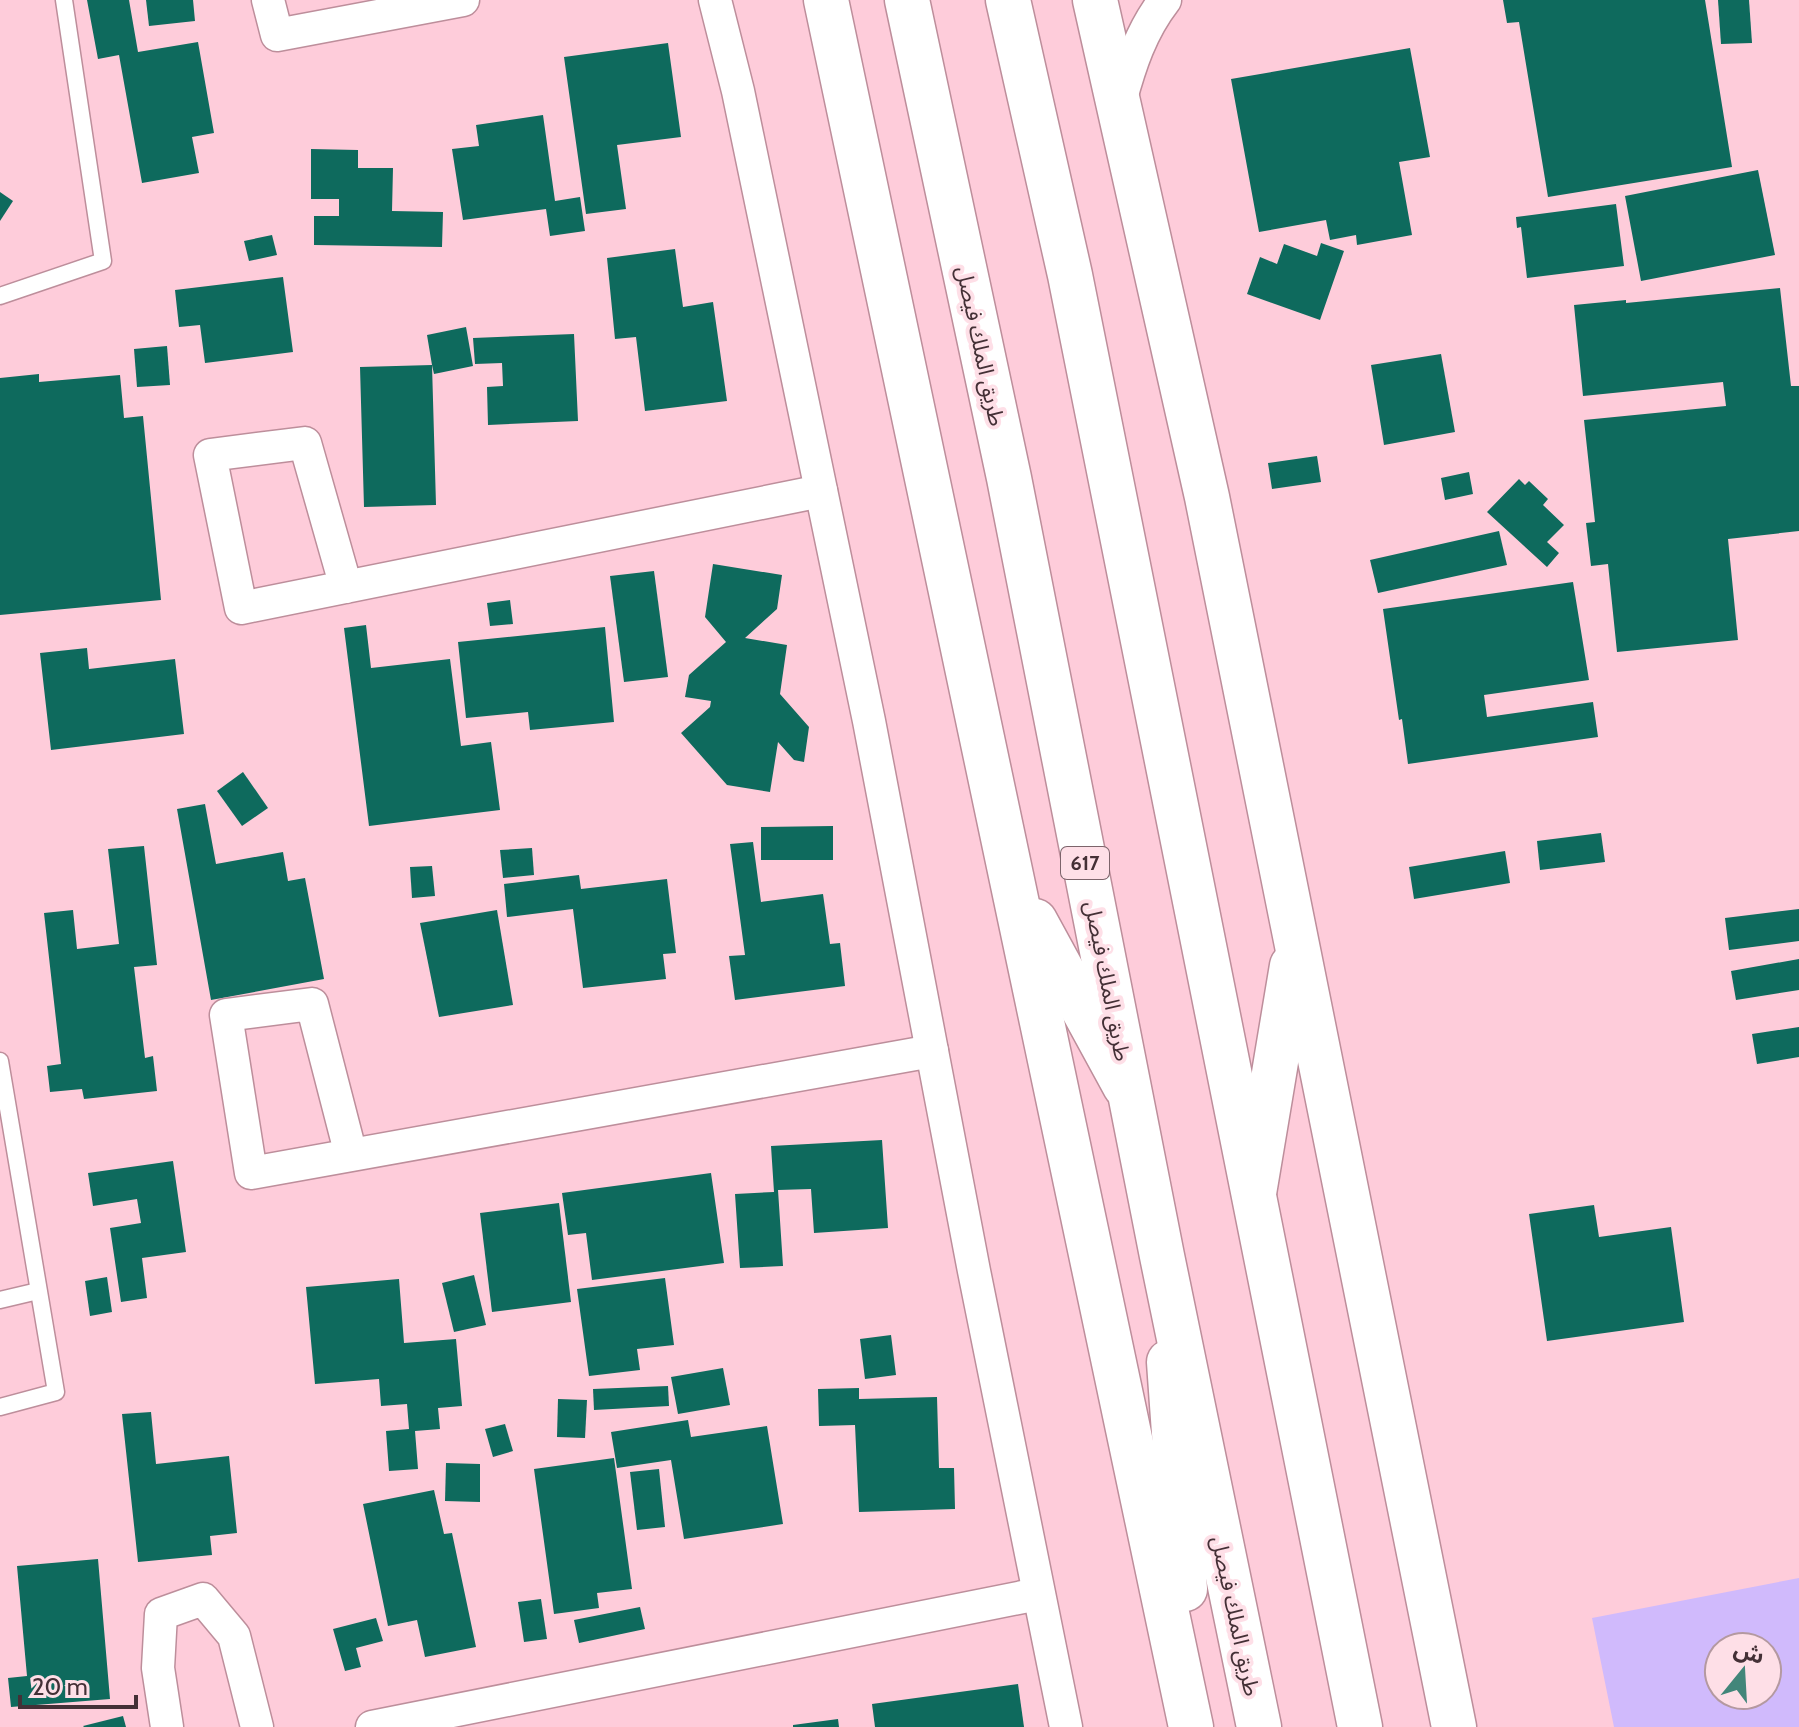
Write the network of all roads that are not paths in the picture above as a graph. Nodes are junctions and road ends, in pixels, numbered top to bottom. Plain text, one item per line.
1 (64, 0) edge
2 (268, 0) edge
3 (463, 0) edge
4 (715, 0) edge
5 (826, 0) edge
6 (907, 0) edge
7 (1008, 0) edge
8 (1095, 0) edge
9 (1165, 0) edge
10 (355, 10) edge
11 (1119, 105) junction
12 (0, 296) edge
13 (821, 491) junction
14 (346, 587) junction
15 (1013, 881) junction
16 (1297, 940) junction
17 (932, 1051) junction
18 (0, 1061) edge
19 (1130, 1095) junction
20 (351, 1155) junction
21 (1254, 1193) junction
22 (1162, 1256) junction
23 (38, 1291) junction
24 (0, 1300) edge
25 (0, 1407) edge
26 (1038, 1594) junction
27 (167, 1727) edge
28 (257, 1727) edge
29 (372, 1727) edge
30 (1066, 1727) edge
31 (1191, 1727) edge
32 (1199, 1727) edge
33 (1259, 1727) edge
34 (1360, 1727) edge
35 (1454, 1727) edge

1 - 12 lane
2 - 10 street
3 - 10 street
4 - 13 street
5 - 15 main road
6 - 19 main road, طريق الملك فيصل / 617
7 - 21 main road
8 - 11 main road
9 - 11 street
11 - 16 main road
13 - 14 street
13 - 17 street
14 - 14 street
15 - 19 main road
15 - 31 main road
16 - 21 main road
16 - 35 main road
17 - 20 street
17 - 26 street
18 - 23 lane
19 - 22 main road, طريق الملك فيصل / 617
20 - 20 street
21 - 34 main road
22 - 32 main road
22 - 33 main road, طريق الملك فيصل / 617
23 - 24 lane
23 - 25 lane
26 - 29 street
26 - 30 street
27 - 28 street

